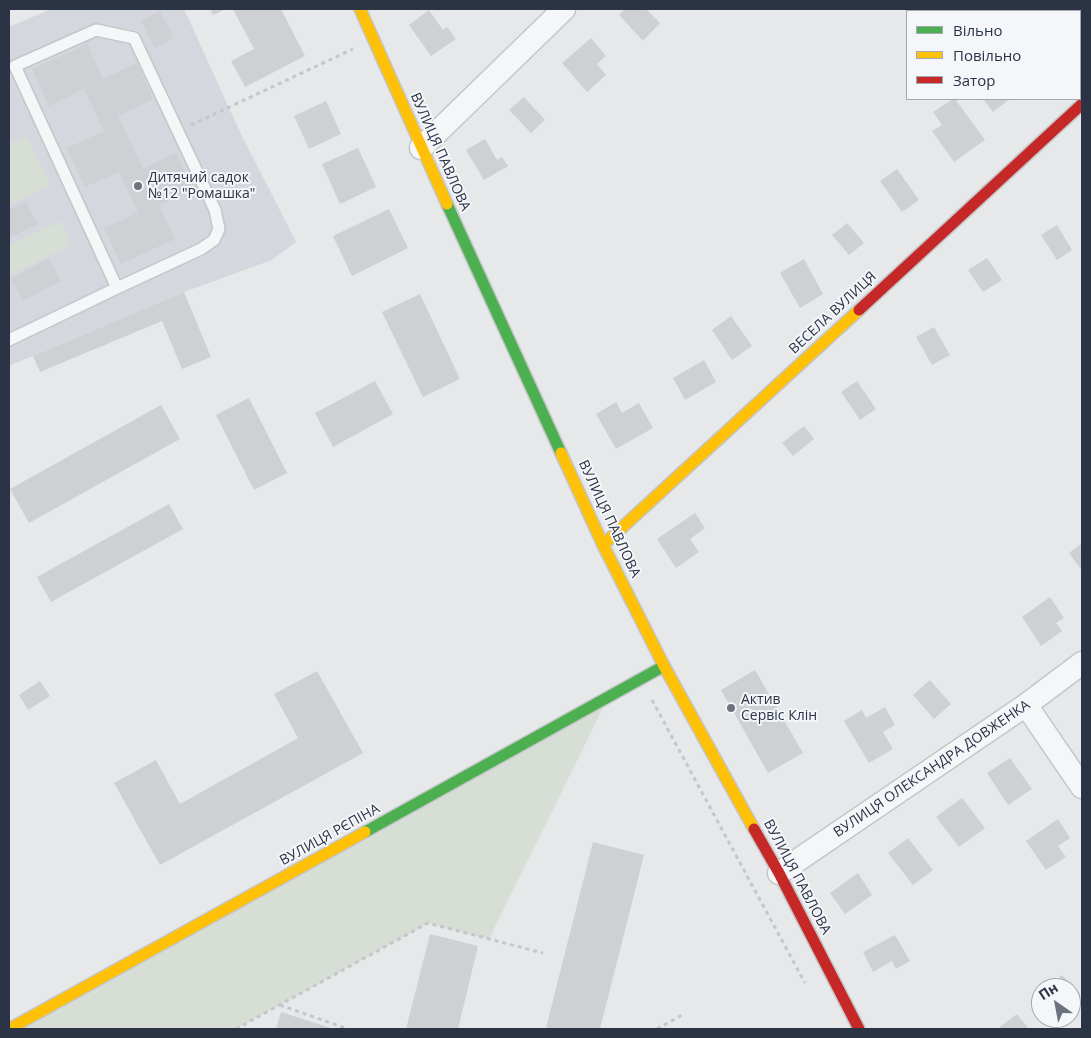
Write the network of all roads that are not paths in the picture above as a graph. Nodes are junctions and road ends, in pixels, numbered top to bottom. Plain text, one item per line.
1 (360, 9) edge
2 (564, 9) edge
3 (1082, 104) edge
4 (421, 148) junction
5 (117, 288) junction
6 (9, 340) edge
7 (603, 545) junction
8 (1082, 663) edge
9 (664, 666) junction
10 (1026, 705) junction
11 (1082, 787) edge
12 (779, 873) junction
13 (9, 1029) edge
14 (858, 1029) edge

1 - 4 street, ВУЛИЦЯ ПАВЛОВА
2 - 4 street
3 - 7 street, ВЕСЕЛА ВУЛИЦЯ
4 - 7 street, ВУЛИЦЯ ПАВЛОВА
5 - 5 lane
5 - 6 lane
7 - 9 street, ВУЛИЦЯ ПАВЛОВА
8 - 10 street, ВУЛИЦЯ ОЛЕКСАНДРА ДОВЖЕНКА
9 - 12 street, ВУЛИЦЯ ПАВЛОВА
9 - 13 street, ВУЛИЦЯ РЄПІНА
10 - 11 street
10 - 12 street, ВУЛИЦЯ ОЛЕКСАНДРА ДОВЖЕНКА
12 - 14 street, ВУЛИЦЯ ПАВЛОВА

